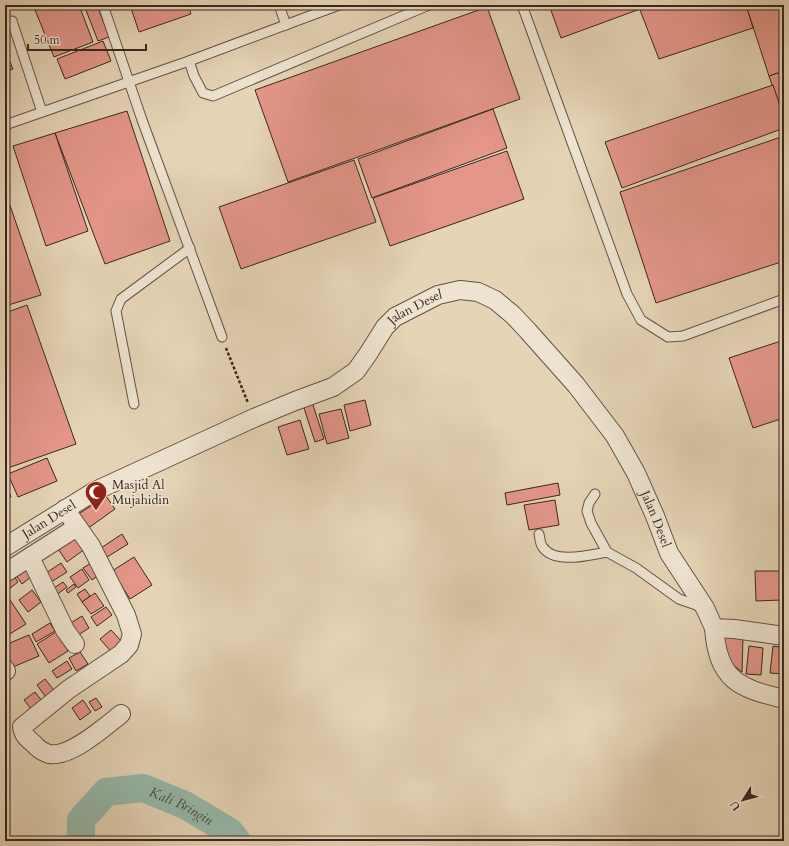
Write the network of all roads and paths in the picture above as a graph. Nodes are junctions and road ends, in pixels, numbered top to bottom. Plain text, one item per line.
1 (103, 5) edge
2 (278, 5) edge
3 (339, 5) edge
4 (429, 5) edge
5 (522, 5) edge
6 (12, 21) dead end
7 (286, 25) junction
8 (190, 61) junction
9 (128, 82) junction
10 (42, 112) junction
11 (5, 126) edge
12 (190, 248) junction
13 (784, 299) edge
14 (222, 337) joint
15 (134, 404) dead end
16 (254, 418) junction
17 (596, 494) dead end
18 (65, 509) junction
19 (78, 527) junction
20 (539, 534) dead end
21 (5, 547) edge
22 (607, 552) junction
23 (30, 557) junction
24 (5, 573) edge
25 (705, 608) junction
26 (714, 628) junction
27 (784, 636) edge
28 (75, 644) dead end
29 (784, 699) edge
30 (121, 714) dead end

1 - 9 lane
2 - 7 lane
3 - 7 lane
4 - 8 lane
5 - 13 lane
6 - 10 lane
7 - 8 lane
8 - 9 lane
9 - 10 lane
9 - 12 lane
10 - 11 lane
12 - 14 lane
12 - 15 lane
14 - 16 path
16 - 18 street, Jalan Desel
16 - 25 street, Jalan Desel
17 - 22 lane
18 - 19 street
18 - 21 street, Jalan Desel
19 - 23 street
19 - 30 street
20 - 22 lane
22 - 25 lane
23 - 24 street
23 - 28 street
25 - 26 street, Jalan Desel
26 - 27 street
26 - 29 street, Jalan Desel

